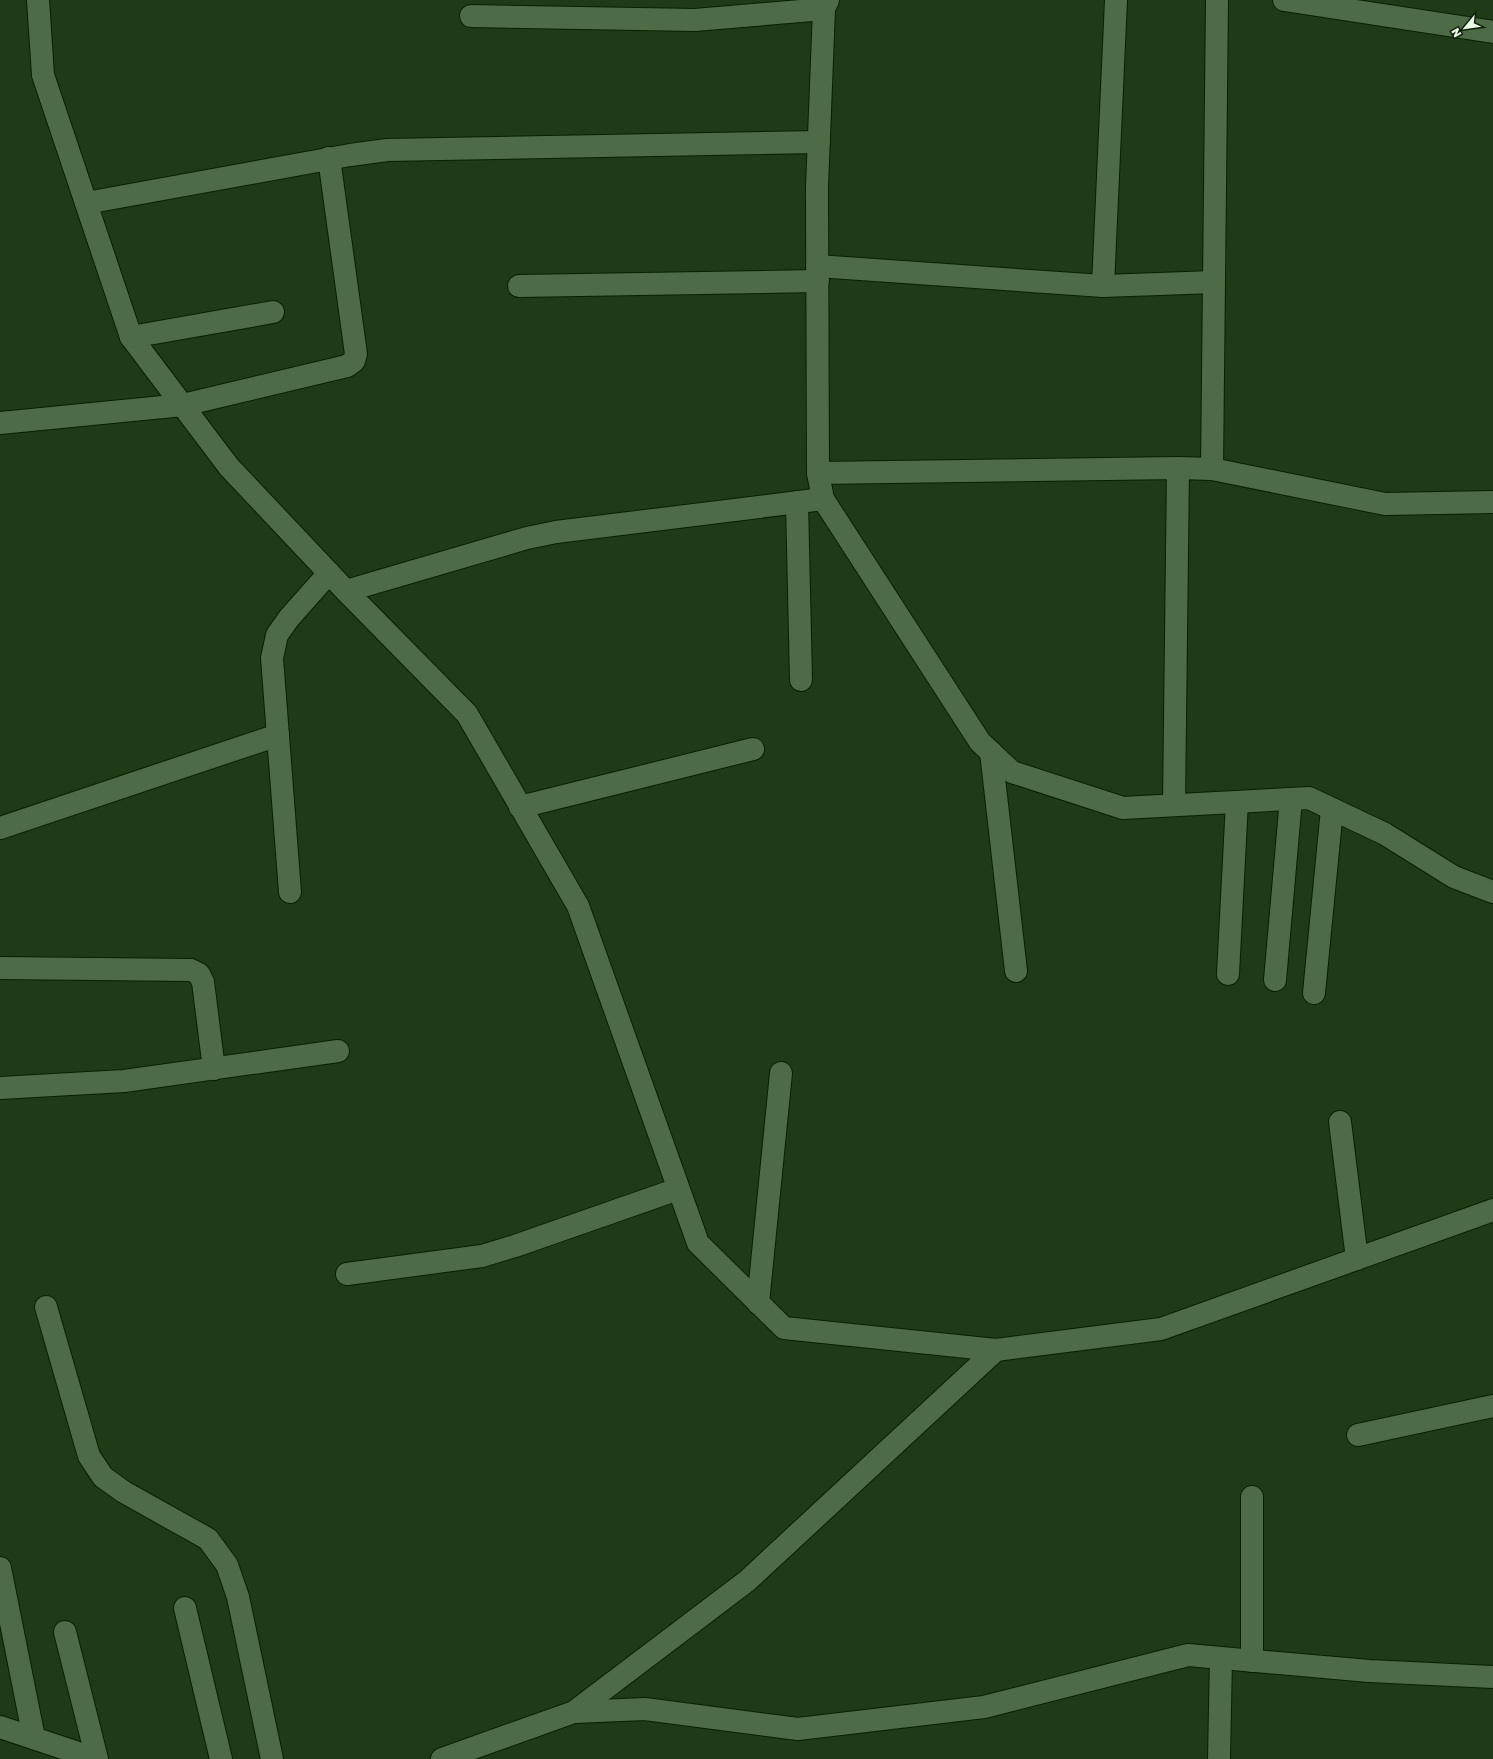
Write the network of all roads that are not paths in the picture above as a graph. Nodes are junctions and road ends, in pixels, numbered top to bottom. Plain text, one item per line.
1 (38, 0) edge
2 (1116, 0) edge
3 (1217, 0) edge
4 (1284, 0) edge
5 (826, 4) edge
6 (1385, 8) edge
7 (471, 16) dead end
8 (1493, 32) edge
9 (819, 142) junction
10 (329, 158) junction
11 (86, 203) junction
12 (818, 273) junction
13 (1214, 282) junction
14 (519, 286) dead end
15 (1103, 286) junction
16 (273, 312) dead end
17 (131, 337) junction
18 (183, 405) junction
19 (0, 423) edge
20 (1178, 468) junction
21 (1212, 469) junction
22 (818, 473) junction
23 (823, 499) junction
24 (797, 502) junction
25 (1493, 502) edge
26 (329, 573) junction
27 (346, 592) junction
28 (801, 680) dead end
29 (278, 735) junction
30 (753, 749) dead end
31 (991, 752) junction
32 (1291, 799) junction
33 (1236, 802) junction
34 (1174, 805) junction
35 (520, 807) junction
36 (1332, 809) junction
37 (0, 828) edge
38 (290, 892) dead end
39 (1493, 892) edge
40 (0, 968) edge
41 (1016, 971) dead end
42 (1228, 974) dead end
43 (1275, 980) dead end
44 (1314, 993) dead end
45 (338, 1051) dead end
46 (214, 1069) junction
47 (781, 1073) dead end
48 (0, 1088) edge
49 (1340, 1122) dead end
50 (678, 1189) junction
51 (1493, 1210) edge
52 (1357, 1259) junction
53 (347, 1274) dead end
54 (758, 1303) junction
55 (46, 1307) dead end
56 (996, 1350) junction
57 (1493, 1406) edge
58 (1358, 1435) dead end
59 (1252, 1497) dead end
60 (0, 1568) edge
61 (185, 1608) dead end
62 (65, 1632) dead end
63 (1222, 1658) junction
64 (1252, 1661) junction
65 (1493, 1677) edge
66 (574, 1712) junction
67 (0, 1727) edge
68 (34, 1738) junction
69 (97, 1759) edge
70 (222, 1759) edge
71 (272, 1759) edge
72 (442, 1759) edge
73 (1219, 1759) edge

1 - 11 street
2 - 15 street
3 - 13 street
4 - 6 street
5 - 7 street
5 - 9 street
6 - 8 street
9 - 10 street
9 - 12 street
10 - 11 street
10 - 18 street
11 - 17 street
12 - 14 street
12 - 15 street
12 - 22 street
13 - 15 street
13 - 21 street
16 - 17 street
17 - 18 street
18 - 19 street
18 - 26 street
20 - 21 street
20 - 22 street
20 - 34 street
21 - 25 street
22 - 23 street
23 - 24 street
23 - 31 street
24 - 27 street
24 - 28 street
26 - 27 street
26 - 29 street
27 - 35 street
29 - 37 street
29 - 38 street
30 - 35 street
31 - 34 street
31 - 41 street
32 - 33 street
32 - 36 street
32 - 43 street
33 - 34 street
33 - 42 street
35 - 50 street
36 - 39 street
36 - 44 street
40 - 46 street
45 - 46 street
46 - 48 street
47 - 54 street
49 - 52 street
50 - 53 street
50 - 54 street
51 - 52 street
52 - 56 street
54 - 56 street
55 - 71 street
56 - 66 street
57 - 58 street
59 - 64 street
60 - 68 street
61 - 70 street
62 - 69 street
63 - 64 street
63 - 66 street
63 - 73 street
64 - 65 street
66 - 72 street
67 - 68 street
68 - 69 street

